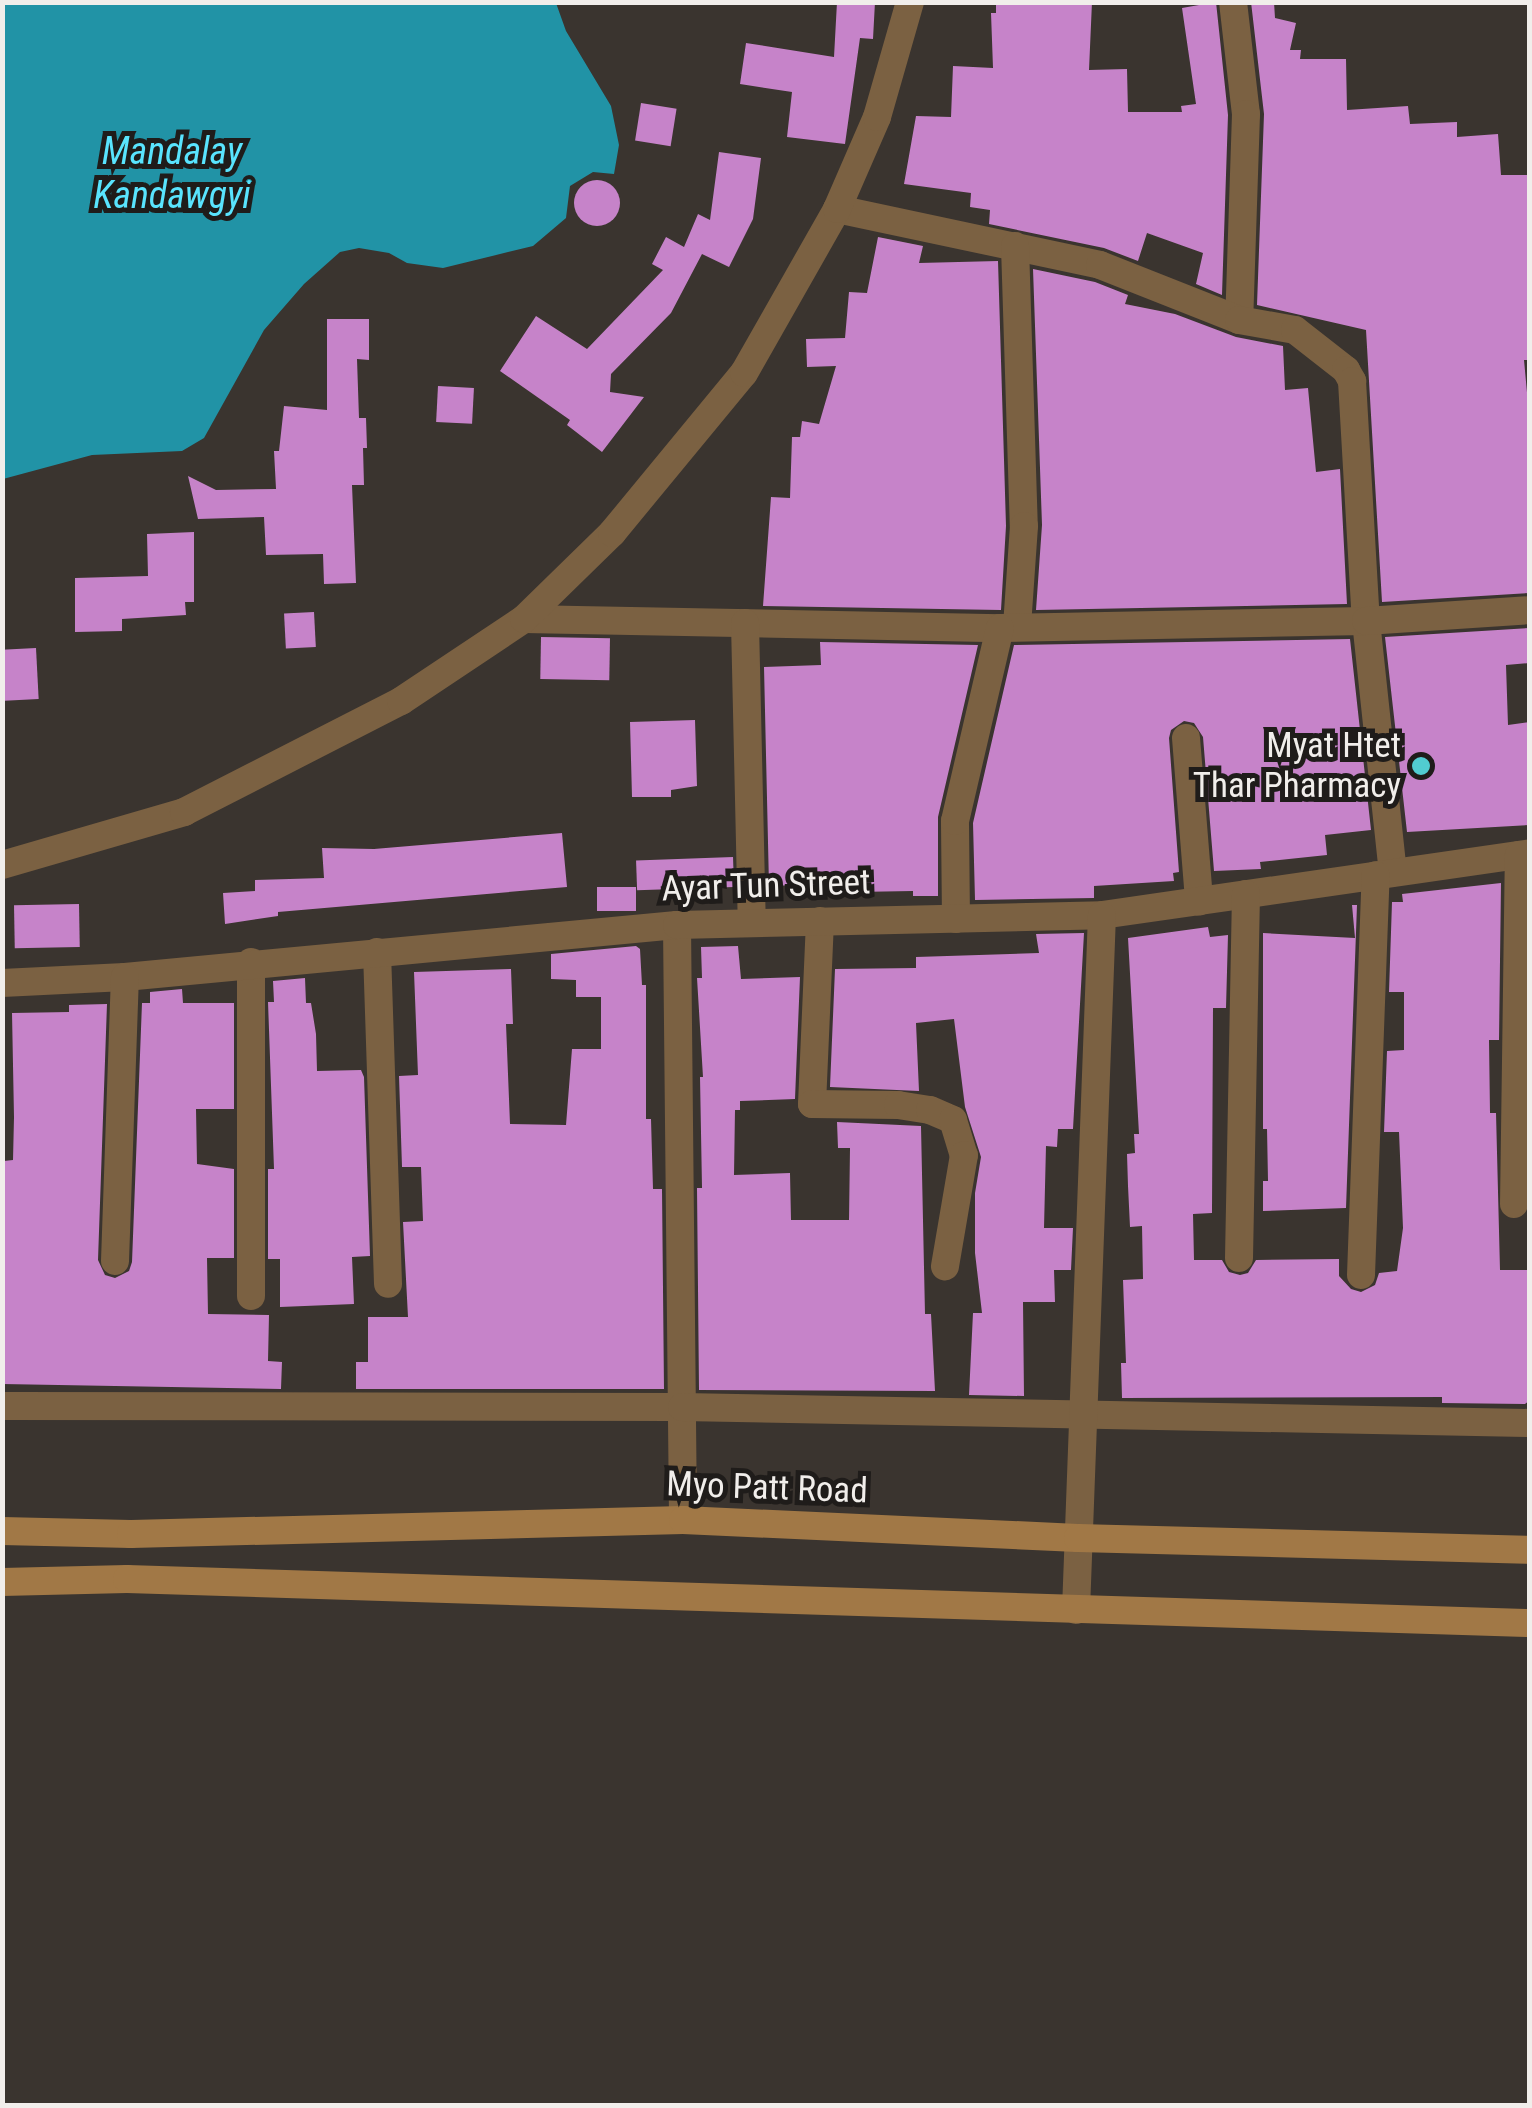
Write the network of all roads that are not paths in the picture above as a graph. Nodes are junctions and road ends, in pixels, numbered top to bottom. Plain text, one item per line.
1 (910, 2) edge
2 (1233, 2) edge
3 (837, 209) junction
4 (1014, 246) junction
5 (1238, 320) junction
6 (1530, 610) edge
7 (524, 619) junction
8 (1366, 621) junction
9 (744, 623) junction
10 (1008, 627) junction
11 (1186, 738) dead end
12 (1524, 854) edge
13 (2, 864) edge
14 (1384, 874) junction
15 (1246, 894) junction
16 (1200, 901) junction
17 (1102, 915) junction
18 (956, 919) junction
19 (820, 921) junction
20 (752, 923) junction
21 (678, 925) junction
22 (376, 952) junction
23 (251, 962) junction
24 (125, 977) junction
25 (2, 984) edge
26 (1514, 1204) dead end
27 (1239, 1258) dead end
28 (116, 1262) dead end
29 (945, 1266) dead end
30 (1362, 1275) dead end
31 (388, 1284) dead end
32 (252, 1296) dead end
33 (2, 1406) edge
34 (682, 1407) junction
35 (1082, 1414) junction
36 (1530, 1423) edge
37 (683, 1520) junction
38 (2, 1531) edge
39 (131, 1534) junction
40 (1078, 1538) junction
41 (1530, 1550) edge
42 (126, 1579) junction
43 (2, 1582) edge
44 (1076, 1610) junction
45 (1530, 1623) edge

1 - 3 street
2 - 5 street
3 - 4 street
3 - 7 street
4 - 5 street
4 - 10 street
5 - 8 street
6 - 8 street
7 - 9 street
7 - 13 street
8 - 10 street
8 - 14 street
9 - 10 street
9 - 20 street
10 - 18 street
11 - 16 street
12 - 14 street, Ayar Tun Street
12 - 26 street
14 - 15 street, Ayar Tun Street
14 - 30 street
15 - 16 street, Ayar Tun Street
15 - 27 street
16 - 17 street, Ayar Tun Street
17 - 18 street, Ayar Tun Street
17 - 35 street
18 - 19 street, Ayar Tun Street
19 - 20 street, Ayar Tun Street
19 - 29 street
20 - 21 street, Ayar Tun Street
21 - 22 street, Ayar Tun Street
21 - 34 street
22 - 23 street, Ayar Tun Street
22 - 31 street
23 - 24 street, Ayar Tun Street
23 - 32 street
24 - 25 street, Ayar Tun Street
24 - 28 street
33 - 34 street
34 - 35 street
34 - 37 street
35 - 36 street
35 - 40 street
37 - 39 main road, Myo Patt Road
37 - 40 main road, Myo Patt Road
38 - 39 main road, Myo Patt Road
39 - 42 main road
40 - 41 main road, Myo Patt Road
40 - 44 street
42 - 43 main road
42 - 44 main road
44 - 45 main road

